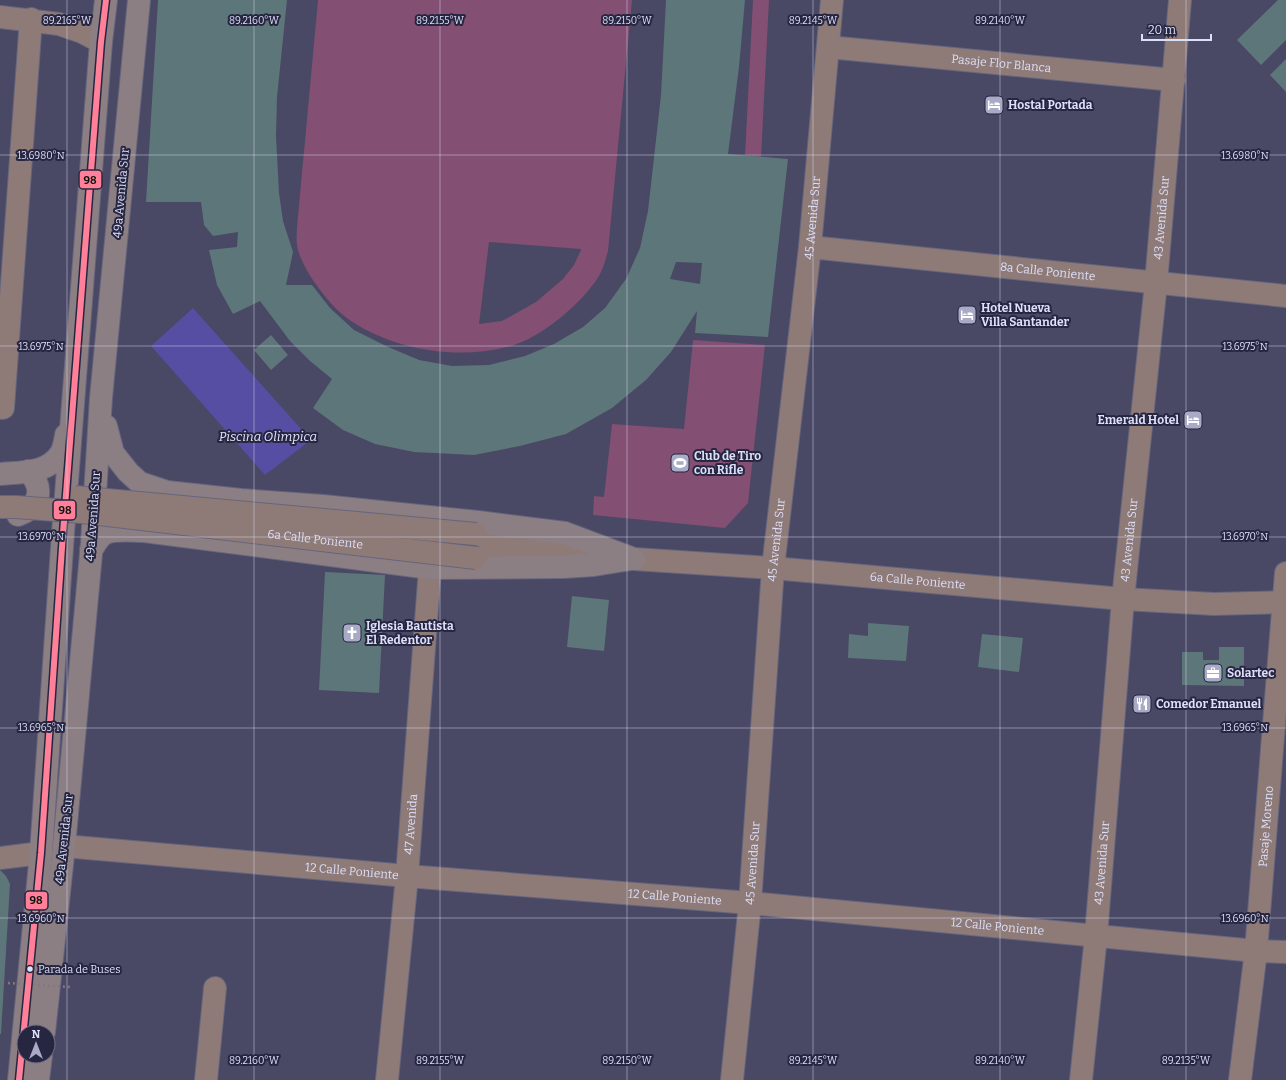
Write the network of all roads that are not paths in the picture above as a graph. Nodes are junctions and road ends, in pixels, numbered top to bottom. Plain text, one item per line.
1 (106, 0) edge
2 (139, 0) edge
3 (832, 0) edge
4 (1180, 0) edge
5 (0, 17) edge
6 (31, 20) junction
7 (101, 42) junction
8 (828, 47) junction
9 (1174, 80) junction
10 (810, 247) junction
11 (1156, 283) junction
12 (1286, 296) edge
13 (101, 398) junction
14 (3, 408) dead end
15 (73, 409) junction
16 (28, 471) junction
17 (0, 474) edge
18 (140, 483) junction
19 (0, 492) edge
20 (82, 505) junction
21 (6, 513) edge
22 (144, 532) junction
23 (91, 550) junction
24 (549, 552) junction
25 (634, 559) junction
26 (430, 568) junction
27 (773, 568) junction
28 (61, 570) junction
29 (1286, 573) edge
30 (1123, 599) junction
31 (1285, 602) edge
32 (64, 846) junction
33 (41, 853) junction
34 (0, 858) edge
35 (407, 876) junction
36 (750, 903) junction
37 (1096, 936) junction
38 (1256, 951) junction
39 (1286, 952) edge
40 (215, 988) dead end
41 (45, 1024) edge
42 (40, 1064) edge
43 (19, 1080) edge
44 (38, 1080) edge
45 (206, 1080) edge
46 (387, 1080) edge
47 (732, 1080) edge
48 (1081, 1080) edge
49 (1240, 1080) edge

1 - 7 main road, 49a Avenida Sur
2 - 13 main road, 49a Avenida Sur
3 - 8 street, 45 Avenida Sur
4 - 9 street, 43 Avenida Sur
5 - 6 street
6 - 7 street
6 - 14 street
7 - 15 main road, 49a Avenida Sur
8 - 9 street, Pasaje Flor Blanca
8 - 10 street, 45 Avenida Sur
9 - 11 street, 43 Avenida Sur
10 - 11 street, 8a Calle Poniente
10 - 27 street, 45 Avenida Sur
11 - 12 street, 8a Calle Poniente
11 - 30 street, 43 Avenida Sur
13 - 18 main road
13 - 23 main road, 49a Avenida Sur
15 - 16 main road
15 - 28 main road, 49a Avenida Sur
16 - 17 main road
16 - 21 main road
18 - 22 main road
18 - 25 main road
19 - 20 street, bridge
20 - 21 street, bridge
20 - 24 street, 6a Calle Poniente, bridge
20 - 24 street, 6a Calle Poniente, bridge
21 - 28 main road
22 - 23 main road
22 - 26 main road
23 - 32 main road, 49a Avenida Sur
24 - 25 street, 6a Calle Poniente
25 - 26 main road
25 - 27 street, 6a Calle Poniente
26 - 35 street, 47 Avenida
27 - 30 street, 6a Calle Poniente
27 - 36 street, 45 Avenida Sur
28 - 33 main road, 49a Avenida Sur
29 - 31 street, Pasaje Moreno
30 - 31 street, 6a Calle Poniente
30 - 37 street, 43 Avenida Sur
31 - 38 street, Pasaje Moreno
32 - 35 street, 12 Calle Poniente
32 - 41 main road, 49a Avenida Sur
33 - 34 street
33 - 43 main road, 49a Avenida Sur
35 - 36 street, 12 Calle Poniente
35 - 46 street, 47 Avenida
36 - 37 street, 12 Calle Poniente
36 - 47 street, 45 Avenida Sur
37 - 38 street, 12 Calle Poniente
37 - 48 street, 43 Avenida Sur
38 - 39 street, 12 Calle Poniente
38 - 49 street, Pasaje Moreno
40 - 45 street
42 - 44 main road

